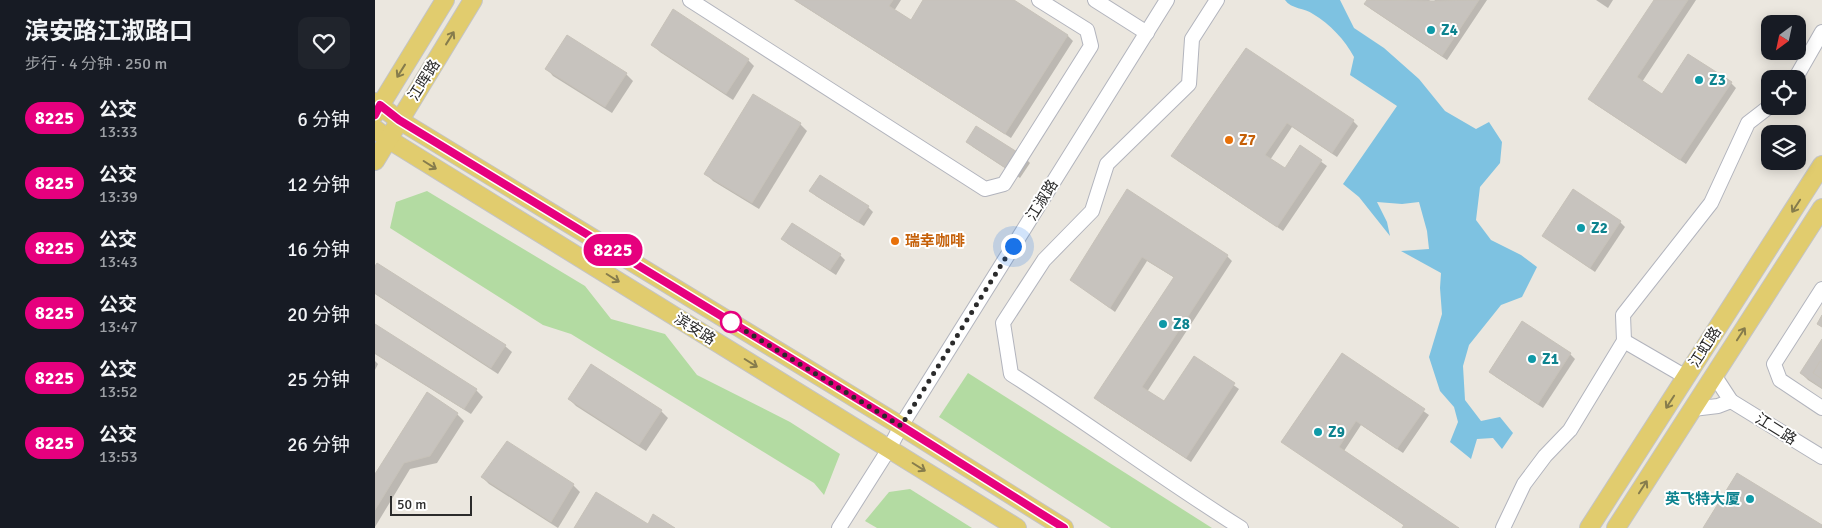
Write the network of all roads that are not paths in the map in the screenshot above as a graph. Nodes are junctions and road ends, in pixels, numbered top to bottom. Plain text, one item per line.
1 (445, 0) edge
2 (473, 0) edge
3 (690, 0) edge
4 (1039, 0) edge
5 (1095, 0) edge
6 (1167, 0) edge
7 (1217, 0) edge
8 (1822, 32) edge
9 (1147, 33) junction
10 (1800, 70) edge
11 (377, 107) edge
12 (1761, 113) edge
13 (399, 120) junction
14 (382, 134) edge
15 (375, 161) edge
16 (1822, 165) edge
17 (1822, 208) edge
18 (1822, 289) edge
19 (1624, 341) junction
20 (1715, 376) junction
21 (1686, 377) junction
22 (1731, 401) junction
23 (1822, 408) edge
24 (1693, 409) junction
25 (901, 426) junction
26 (889, 448) junction
27 (1822, 457) edge
28 (839, 528) edge
29 (1017, 528) edge
30 (1064, 528) edge
31 (1241, 528) edge
32 (1503, 528) edge
33 (1589, 528) edge
34 (1616, 528) edge

1 -> 11 main road, 江晖路
13 -> 2 main road, 江晖路
3 - 4 street
5 - 9 street
6 - 9 street, 江淑路
7 - 31 street
8 - 10 street
9 - 25 street, 江淑路
11 - 13 main road, 滨安路
12 - 19 street
13 - 14 main road, 江晖路
13 - 25 main road, 滨安路
14 - 15 main road, 江晖路
14 -> 26 main road, 滨安路
16 -> 21 main road, 江虹路
20 -> 17 main road, 江虹路
18 - 23 street
19 - 21 street
19 - 32 street
20 - 22 street, 江二路
20 - 24 main road, 江虹路
21 -> 33 main road, 江虹路
22 - 24 street
22 - 27 street, 江二路
34 -> 24 main road, 江虹路
25 - 26 street, 江淑路
25 - 30 main road, 滨安路
26 - 28 street, 江淑路
26 -> 29 main road, 滨安路

